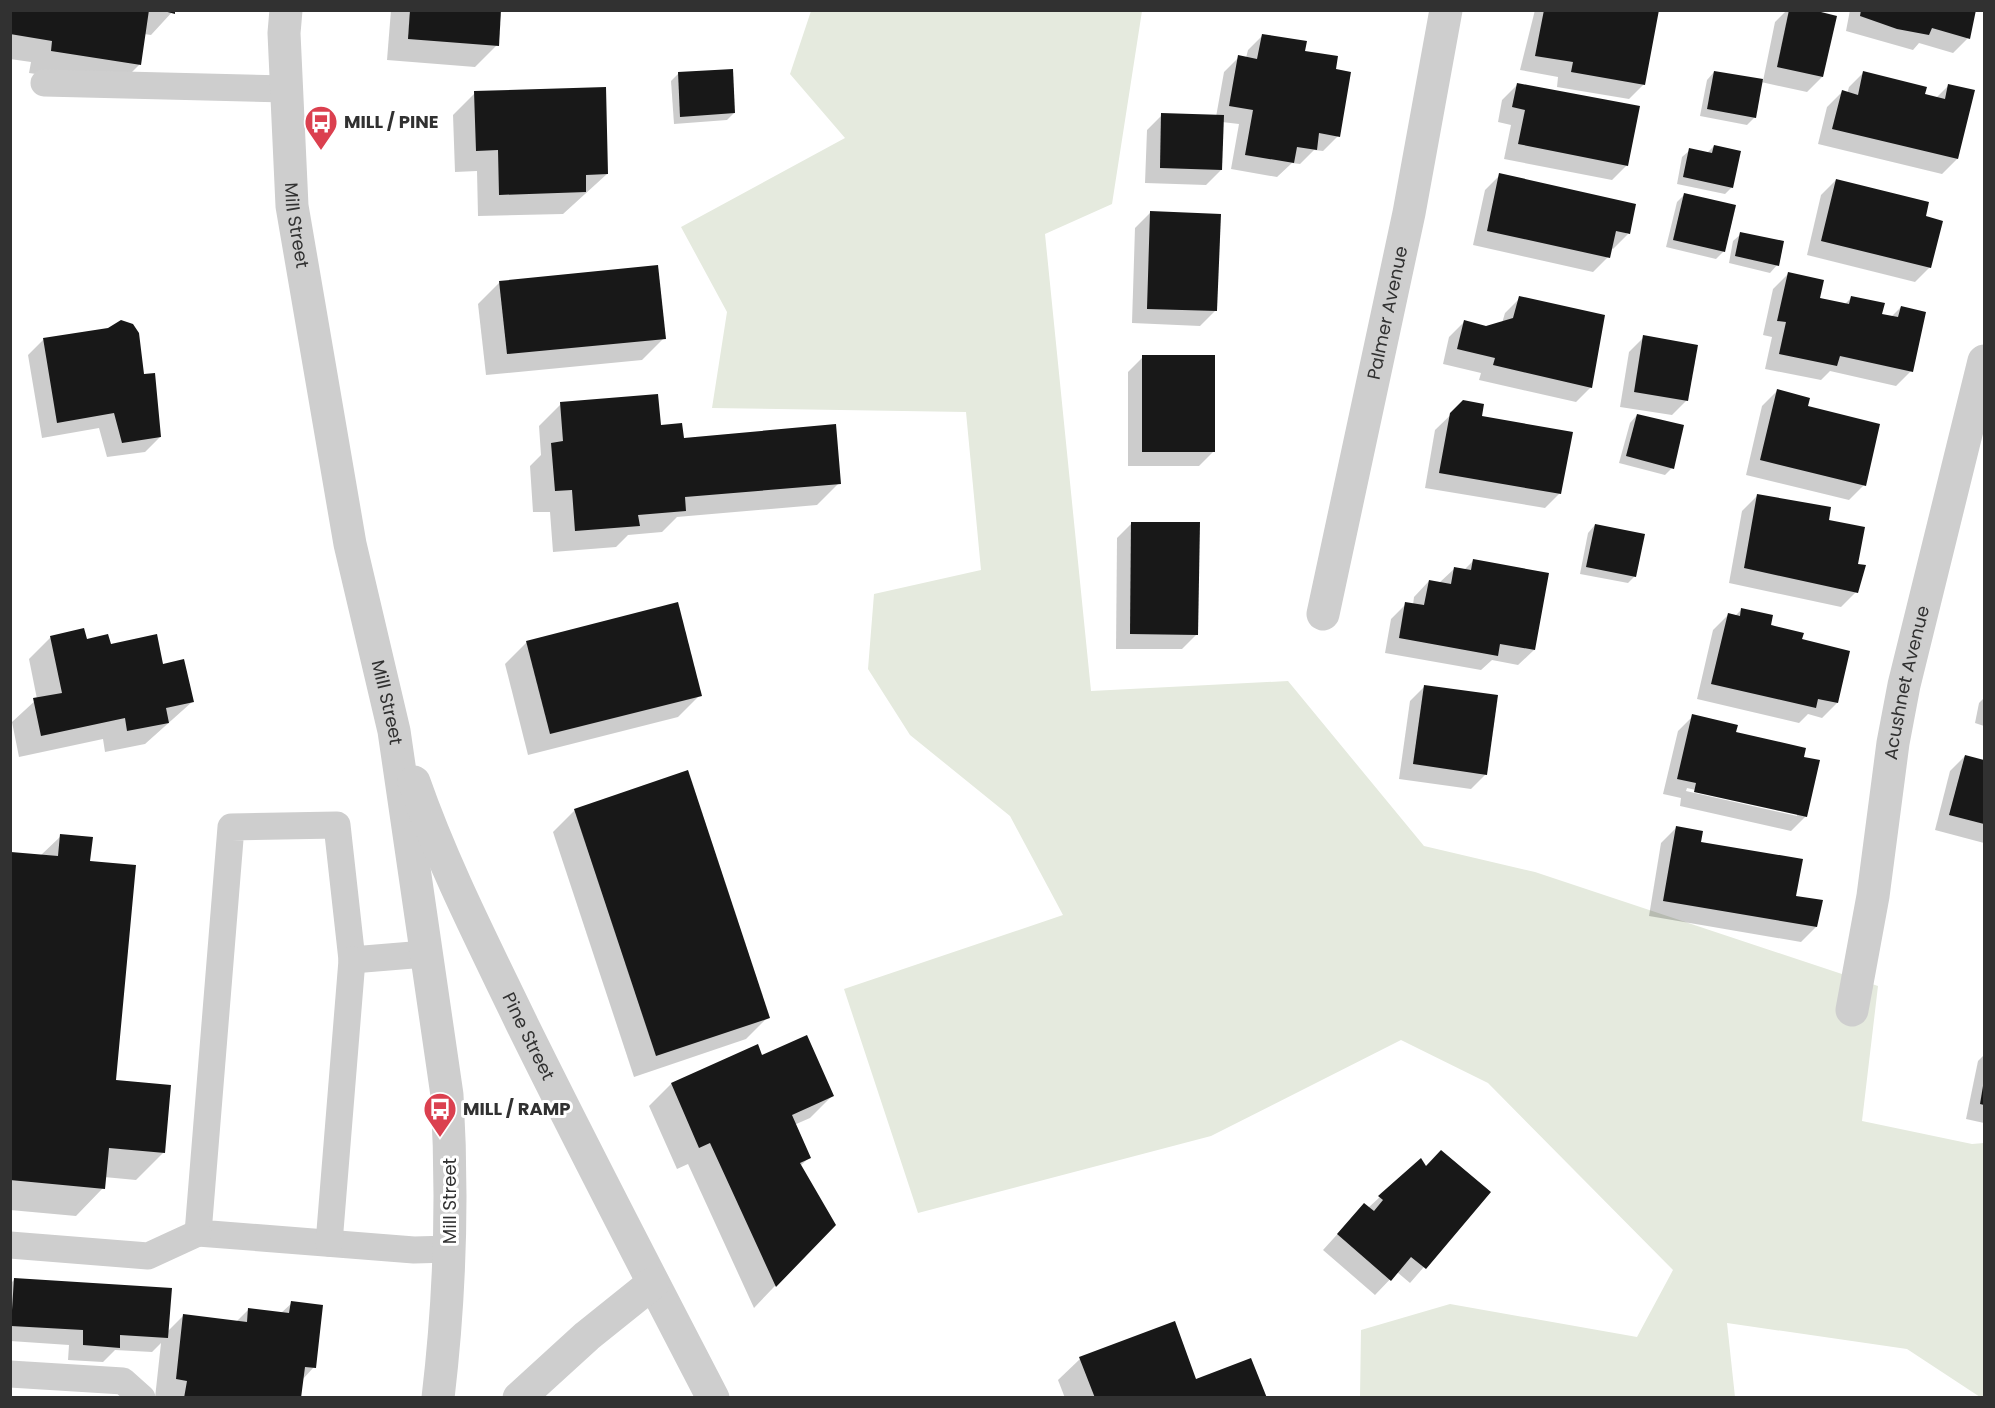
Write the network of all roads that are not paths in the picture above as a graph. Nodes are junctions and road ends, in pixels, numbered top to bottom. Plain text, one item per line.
1 (286, 10) edge
2 (1446, 10) edge
3 (44, 83) dead end
4 (286, 89) junction
5 (1984, 361) edge
6 (1323, 614) dead end
7 (394, 731) junction
8 (425, 954) junction
9 (352, 960) junction
10 (1852, 1010) dead end
11 (198, 1233) junction
12 (329, 1243) junction
13 (10, 1245) edge
14 (450, 1249) junction
15 (653, 1282) junction
16 (10, 1374) edge
17 (142, 1398) edge
18 (438, 1398) edge
19 (519, 1398) edge
20 (713, 1398) edge

1 - 4 street, Mill Street
2 - 6 street, Palmer Avenue
3 - 4 lane
4 - 7 street, Mill Street
5 - 10 street, Acushnet Avenue
7 - 8 street, Mill Street
7 - 15 street, Pine Street
8 - 9 lane
8 - 14 street, Mill Street
9 - 11 lane
9 - 12 lane
11 - 12 lane
11 - 13 lane
12 - 14 lane
14 - 18 street, Mill Street
15 - 19 street
15 - 20 street, Pine Street
16 - 17 lane

